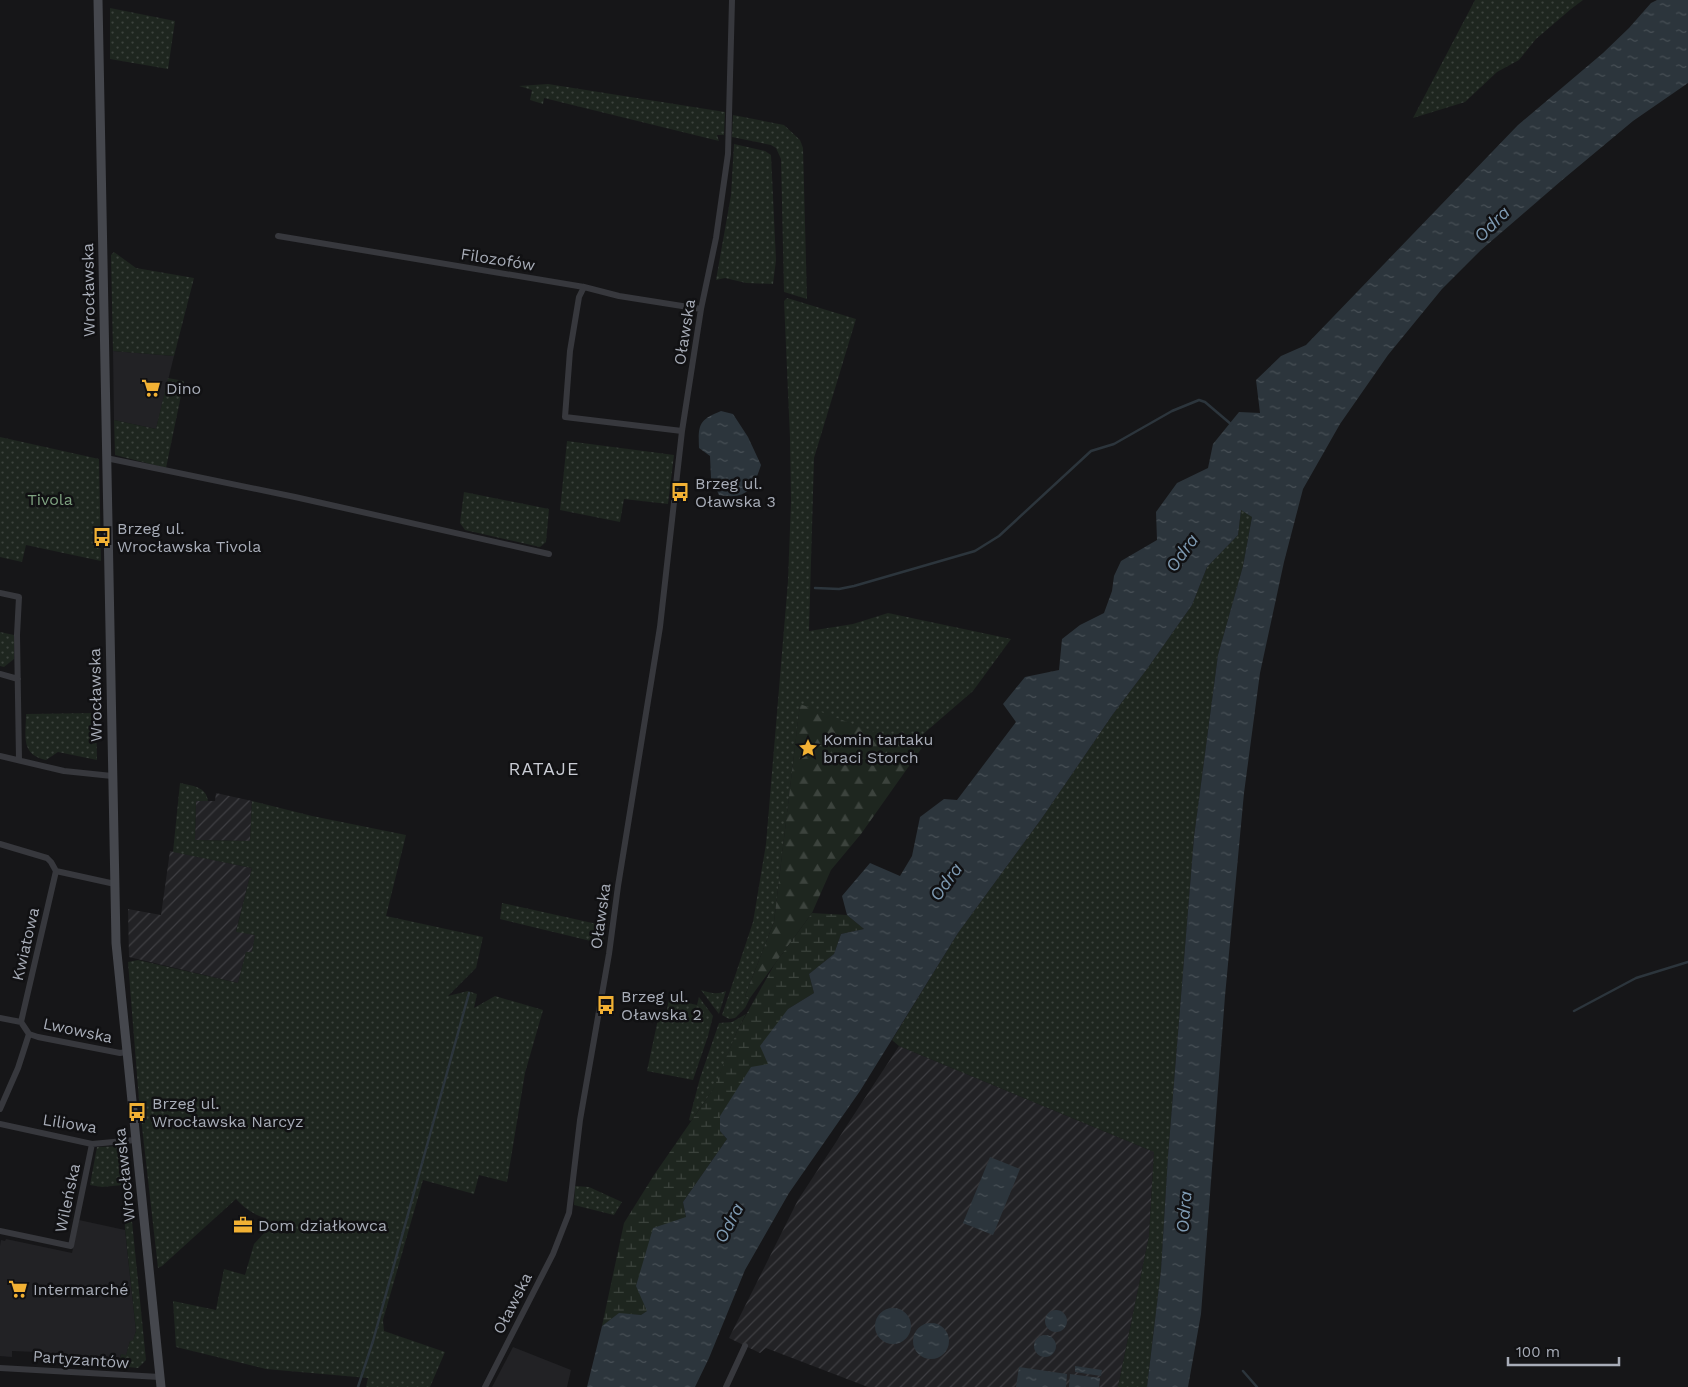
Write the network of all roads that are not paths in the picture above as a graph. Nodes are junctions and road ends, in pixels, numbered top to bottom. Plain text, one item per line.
1 (98, 0) edge
2 (732, 0) edge
3 (278, 236) dead end
4 (584, 287) junction
5 (701, 309) junction
6 (682, 431) junction
7 (106, 458) junction
8 (549, 554) dead end
9 (0, 593) edge
10 (0, 674) edge
11 (18, 679) junction
12 (0, 756) edge
13 (19, 760) junction
14 (112, 776) junction
15 (0, 844) edge
16 (56, 871) junction
17 (114, 884) junction
18 (0, 1018) edge
19 (21, 1022) junction
20 (29, 1034) junction
21 (126, 1052) junction
22 (0, 1109) edge
23 (0, 1124) edge
24 (135, 1140) junction
25 (92, 1144) junction
26 (0, 1231) edge
27 (745, 1346) dead end
28 (0, 1368) edge
29 (160, 1382) edge
30 (485, 1387) edge
31 (726, 1387) edge

1 - 7 street, Wrocławska
2 - 5 street, Oławska
3 - 4 street, Filozofów
4 - 5 street, Filozofów
4 - 6 street
5 - 6 street, Oławska
6 - 30 street, Oławska
7 - 8 street
7 - 14 street, Wrocławska
9 - 11 street
10 - 11 street
11 - 13 street
12 - 13 street
13 - 14 street
14 - 17 street, Wrocławska
15 - 16 street
16 - 17 street
16 - 19 street, Kwiatowa
17 - 21 street, Wrocławska
18 - 19 street, Lwowska
19 - 20 street, Lwowska
20 - 21 street, Lwowska
20 - 22 street
21 - 24 street, Wrocławska
23 - 25 street, Liliowa
24 - 25 street, Liliowa
24 - 29 street, Wrocławska
25 - 26 street, Wileńska
27 - 31 street
28 - 29 street, Partyzantów

